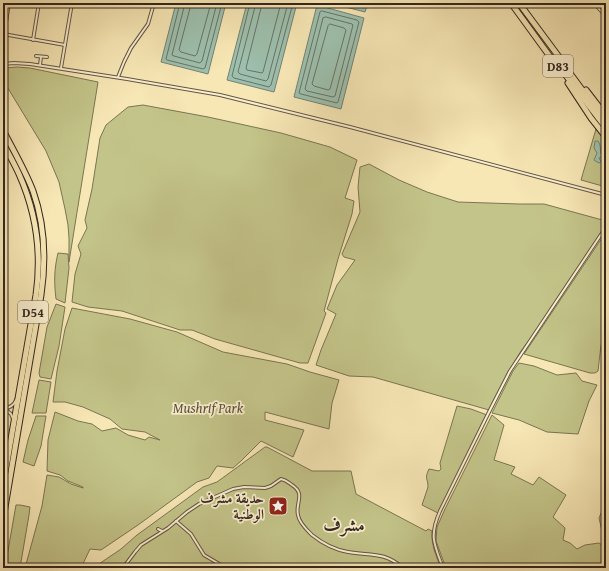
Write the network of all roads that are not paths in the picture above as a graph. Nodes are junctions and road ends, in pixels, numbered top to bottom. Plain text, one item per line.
1 (9, 3) edge
2 (39, 3) edge
3 (72, 3) edge
4 (154, 3) edge
5 (511, 3) edge
6 (519, 3) edge
7 (594, 3) edge
8 (606, 12) edge
9 (3, 35) edge
10 (33, 40) junction
11 (65, 45) junction
12 (36, 56) dead end
13 (41, 56) junction
14 (47, 57) dead end
15 (3, 64) edge
16 (40, 65) junction
17 (565, 65) junction
18 (61, 68) junction
19 (559, 68) junction
20 (118, 77) junction
21 (606, 116) edge
22 (606, 122) edge
23 (606, 128) edge
24 (3, 130) edge
25 (606, 136) edge
26 (3, 143) edge
27 (606, 195) edge
28 (606, 227) edge
29 (20, 384) junction
30 (3, 409) edge
31 (14, 424) junction
32 (3, 485) edge
33 (3, 519) edge
34 (176, 521) junction
35 (168, 523) dead end
36 (168, 528) junction
37 (158, 529) dead end
38 (162, 531) junction
39 (126, 564) junction
40 (129, 566) dead end
41 (123, 568) edge
42 (226, 568) edge
43 (403, 568) edge
44 (444, 568) edge

1 - 9 street
2 - 10 street
3 - 11 street
4 - 20 street
5 - 19 highway, D83
6 - 17 highway, D83
7 - 8 street
9 - 10 street
10 - 11 street
11 - 18 street
12 - 13 street
13 - 14 street
13 - 16 street
15 - 16 street
16 - 18 street
17 - 21 highway
17 - 22 highway, D83
18 - 20 street
19 - 23 highway, D83
19 - 25 highway
20 - 27 street
24 - 33 highway, D54
26 - 29 highway, D54
28 - 44 street
29 - 30 street
29 - 31 highway, D54
30 - 31 street
31 - 32 highway, D54
34 - 36 street
34 - 42 street
34 - 43 street
35 - 36 street
36 - 38 street
37 - 38 street
38 - 39 street
39 - 40 street
39 - 41 street

